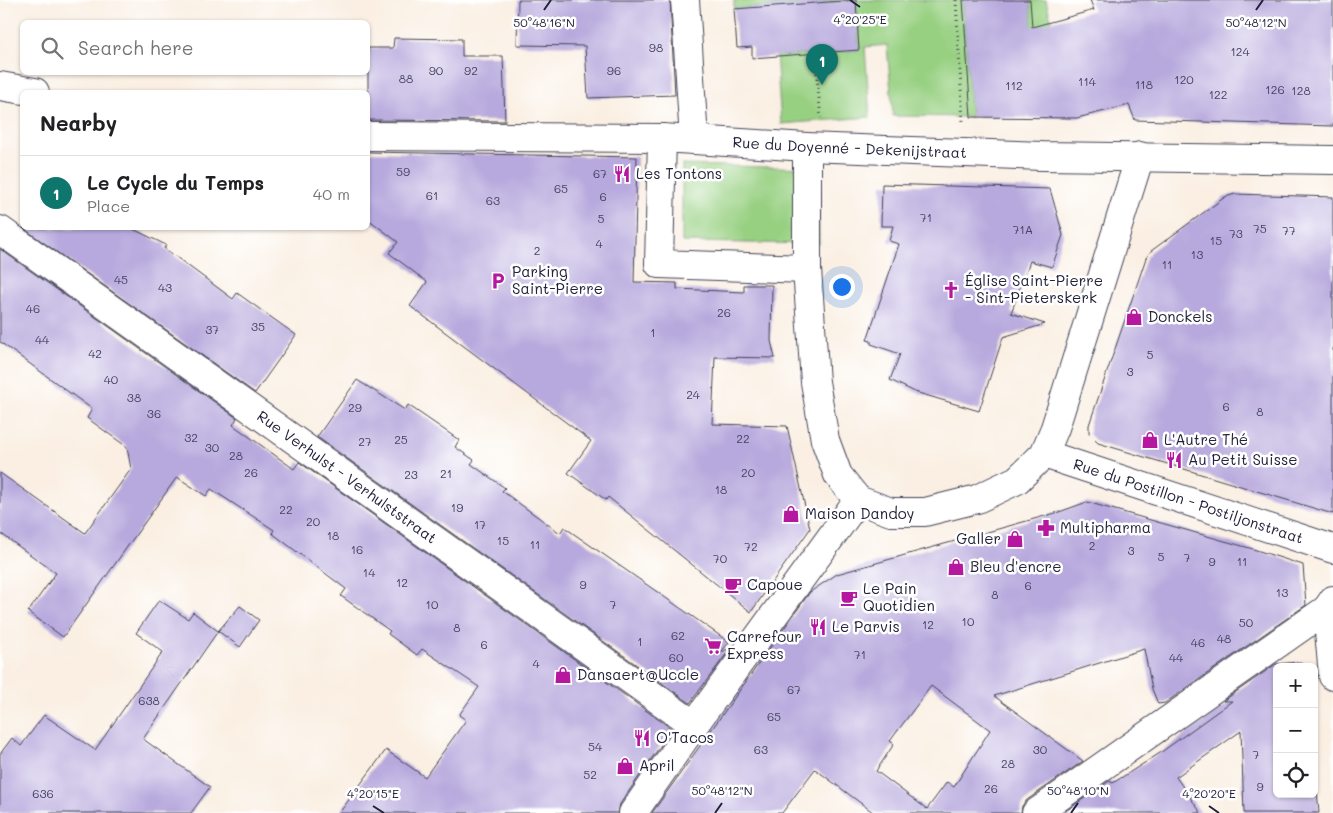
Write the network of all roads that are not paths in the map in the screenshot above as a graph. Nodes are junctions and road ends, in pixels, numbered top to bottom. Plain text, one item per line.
1 (684, 0) edge
2 (0, 86) edge
3 (23, 90) edge
4 (370, 136) edge
5 (662, 138) junction
6 (694, 140) junction
7 (807, 147) junction
8 (1140, 156) junction
9 (1333, 160) edge
10 (0, 230) edge
11 (807, 269) junction
12 (1044, 454) junction
13 (858, 500) junction
14 (1333, 549) edge
15 (1330, 605) edge
16 (1333, 676) edge
17 (694, 725) junction
18 (633, 813) edge
19 (1036, 813) edge

1 - 6 street
2 - 3 street
4 - 5 street, Rue du Doyenné - Dekenijstraat
5 - 6 street, Rue du Doyenné - Dekenijstraat
5 - 11 street
6 - 7 street, Rue du Doyenné - Dekenijstraat
7 - 8 street, Rue du Doyenné - Dekenijstraat
7 - 11 street
8 - 9 street, Rue du Doyenné - Dekenijstraat
8 - 12 street
10 - 17 street, Rue Verhulst - Verhulststraat
11 - 13 street
12 - 13 street
12 - 14 street, Rue du Postillon - Postiljonstraat
13 - 17 street
15 - 16 street
15 - 19 street
17 - 18 street

